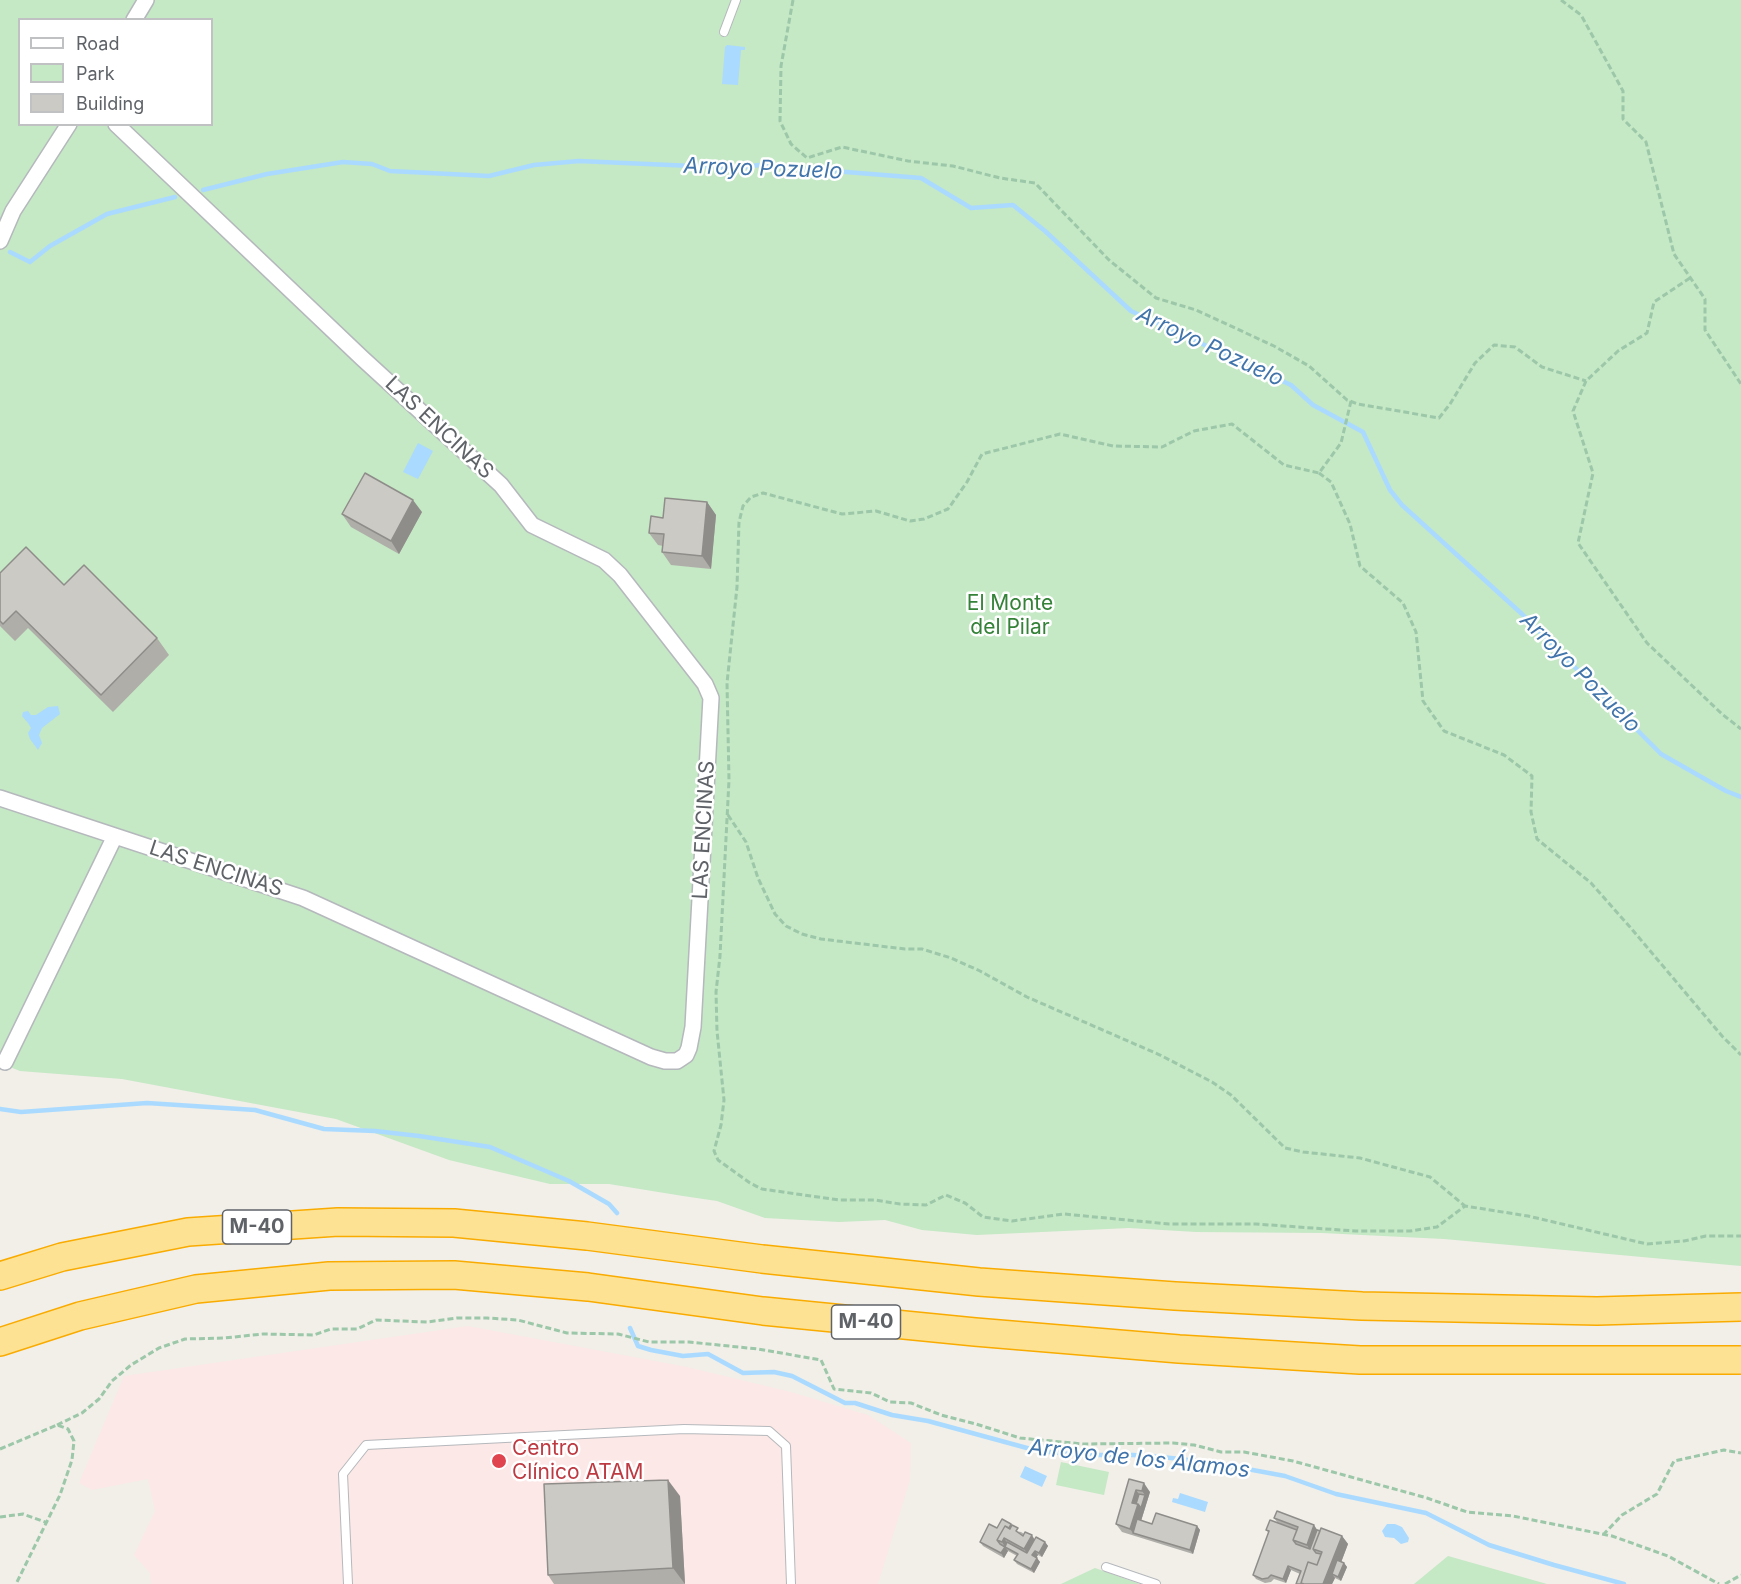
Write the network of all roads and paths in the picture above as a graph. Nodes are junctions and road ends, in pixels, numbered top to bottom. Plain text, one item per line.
1 (146, 0) edge
2 (736, 0) edge
3 (793, 0) edge
4 (1561, 0) edge
5 (135, 18) edge
6 (724, 32) dead end
7 (68, 126) edge
8 (118, 126) edge
9 (0, 241) edge
10 (1690, 278) junction
11 (1586, 381) junction
12 (1741, 384) edge
13 (1351, 401) junction
14 (1319, 473) junction
15 (1741, 729) edge
16 (0, 798) edge
17 (727, 814) junction
18 (115, 836) junction
19 (1741, 1055) edge
20 (4, 1062) dead end
21 (1466, 1206) junction
22 (1741, 1236) edge
23 (0, 1276) edge
24 (1741, 1307) edge
25 (0, 1342) edge
26 (1741, 1360) edge
27 (57, 1425) junction
28 (0, 1449) edge
29 (1741, 1453) edge
30 (0, 1516) edge
31 (45, 1522) junction
32 (1603, 1535) junction
33 (1106, 1567) dead end
34 (1741, 1575) edge
35 (16, 1584) edge
36 (348, 1584) edge
37 (791, 1584) edge
38 (1156, 1584) edge
39 (1719, 1584) edge
40 (1725, 1584) edge

1 - 5 street
2 - 6 lane
3 - 13 path
4 - 10 path
7 - 9 street
8 - 18 street, LAS ENCINAS
10 - 11 path
10 - 12 path
11 - 13 path
11 - 15 path
13 - 14 path
14 - 17 path
14 - 19 path
16 - 18 street, LAS ENCINAS
17 - 21 path
17 - 21 path
18 - 20 street
21 - 22 path
23 - 24 highway, M-40
25 - 26 highway, M-40
27 - 28 path
27 - 31 path
27 - 32 path
29 - 32 path
30 - 31 path
31 - 35 path
32 - 39 path
33 - 38 lane
34 - 40 path
36 - 37 lane

